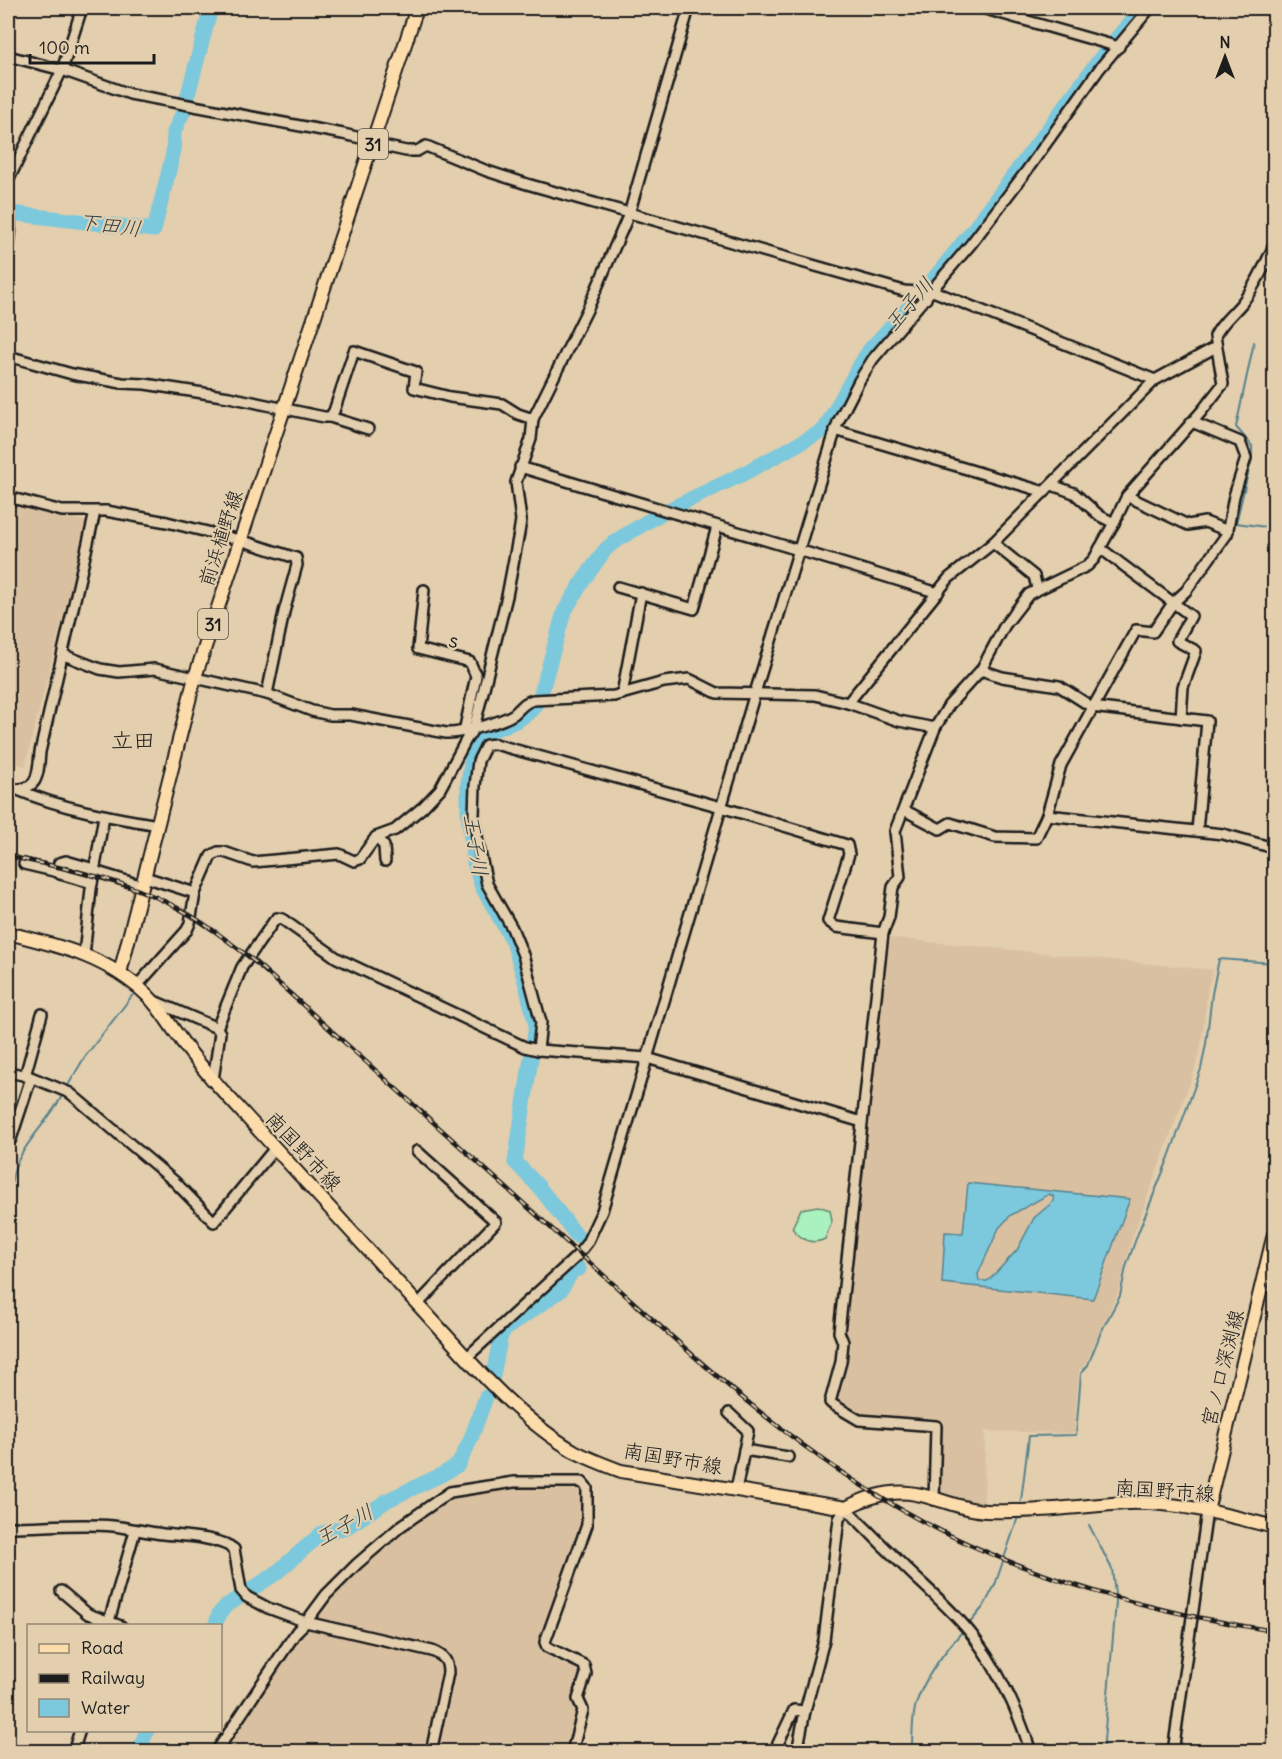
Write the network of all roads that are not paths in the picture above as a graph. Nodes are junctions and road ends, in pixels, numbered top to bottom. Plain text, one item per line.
1 (82, 8) edge
2 (417, 8) edge
3 (689, 8) edge
4 (982, 8) edge
5 (1150, 8) edge
6 (1119, 47) junction
7 (8, 56) edge
8 (62, 70) junction
9 (374, 141) junction
10 (8, 181) edge
11 (629, 214) junction
12 (8, 215) edge
13 (1275, 245) edge
14 (8, 252) edge
15 (933, 291) junction
16 (922, 296) junction
17 (1215, 347) junction
18 (8, 356) edge
19 (1155, 380) junction
20 (284, 408) junction
21 (330, 417) junction
22 (533, 419) junction
23 (1192, 422) junction
24 (368, 429) dead end
25 (835, 430) junction
26 (520, 467) junction
27 (1048, 488) junction
28 (1126, 496) junction
29 (8, 497) edge
30 (95, 512) junction
31 (1114, 523) junction
32 (717, 527) junction
33 (1228, 531) junction
34 (240, 540) junction
35 (993, 543) junction
36 (1100, 549) junction
37 (799, 550) junction
38 (618, 587) dead end
39 (1037, 588) junction
40 (424, 590) dead end
41 (641, 593) junction
42 (938, 593) junction
43 (1173, 603) junction
44 (64, 655) junction
45 (981, 670) junction
46 (195, 677) junction
47 (755, 693) junction
48 (267, 694) junction
49 (622, 694) junction
50 (848, 703) junction
51 (1092, 706) junction
52 (1181, 718) junction
53 (477, 727) junction
54 (935, 729) junction
55 (464, 732) junction
56 (486, 745) junction
57 (8, 789) edge
58 (18, 790) junction
59 (722, 807) junction
60 (904, 810) junction
61 (1047, 815) junction
62 (104, 816) junction
63 (158, 825) junction
64 (1197, 831) junction
65 (376, 837) junction
66 (1275, 848) edge
67 (385, 861) dead end
68 (24, 864) dead end
69 (94, 870) junction
70 (58, 872) junction
71 (144, 881) junction
72 (92, 883) junction
73 (195, 893) junction
74 (8, 933) edge
75 (883, 933) junction
76 (84, 955) junction
77 (120, 973) junction
78 (136, 987) junction
79 (152, 1000) junction
80 (42, 1014) dead end
81 (217, 1028) junction
82 (538, 1050) junction
83 (647, 1058) junction
84 (8, 1072) edge
85 (28, 1077) junction
86 (213, 1080) junction
87 (862, 1122) junction
88 (11, 1139) dead end
89 (274, 1148) junction
90 (417, 1151) dead end
91 (1275, 1234) edge
92 (418, 1304) junction
93 (466, 1358) junction
94 (729, 1413) dead end
95 (744, 1450) junction
96 (788, 1457) dead end
97 (736, 1490) junction
98 (934, 1500) junction
99 (846, 1508) junction
100 (1213, 1511) junction
101 (8, 1527) edge
102 (1275, 1527) edge
103 (135, 1531) junction
104 (61, 1591) dead end
105 (109, 1621) junction
106 (306, 1622) junction
107 (116, 1624) edge
108 (805, 1711) junction
109 (80, 1732) edge
110 (73, 1752) edge
111 (216, 1752) edge
112 (431, 1752) edge
113 (572, 1752) edge
114 (774, 1752) edge
115 (797, 1752) edge
116 (1031, 1752) edge
117 (1173, 1752) edge

1 - 8 street
2 - 9 main road, 前浜植野線 / 31
3 - 11 street
4 - 6 street
5 - 6 street
6 - 15 street
7 - 8 street
8 - 9 street
8 - 10 street
9 - 11 street
9 - 20 main road, 前浜植野線 / 31
11 - 16 street
11 - 22 street
12 - 14 street
13 - 17 street
15 - 16 street
15 - 19 street
16 - 25 street
17 - 19 street
17 - 23 street
18 - 20 street
19 - 27 street
20 - 21 street
20 - 34 main road, 前浜植野線 / 31
21 - 22 street
21 - 24 street
22 - 26 street
23 - 28 street
23 - 33 street
25 - 27 street
25 - 37 street
26 - 32 street
26 - 53 street
27 - 31 street
27 - 35 street
28 - 31 street
28 - 33 street
29 - 30 street
30 - 34 street
30 - 44 street
31 - 36 street
32 - 37 street
32 - 41 street
33 - 43 street
34 - 46 main road, 前浜植野線 / 31
34 - 48 street
35 - 39 street
35 - 42 street
36 - 39 street
36 - 43 street
37 - 42 street
37 - 47 street
38 - 41 street
39 - 45 street
40 - 55 street, s
41 - 49 street
42 - 50 street
43 - 51 street
43 - 52 street
44 - 46 street
44 - 58 street
45 - 51 street
45 - 54 street
46 - 48 street
46 - 63 main road, 前浜植野線 / 31
47 - 49 street
47 - 50 street
47 - 59 street
48 - 55 street
49 - 53 street
50 - 54 street
51 - 52 street
51 - 61 street
52 - 64 street
53 - 55 street
53 - 56 street
53 - 65 street
54 - 60 street
56 - 59 street
56 - 82 street
57 - 58 street
58 - 62 street
59 - 75 street
59 - 83 street
60 - 61 street
60 - 75 street
61 - 64 street
62 - 63 street
62 - 69 street
63 - 71 main road, 前浜植野線 / 31
64 - 66 street
65 - 67 street
65 - 73 street
68 - 70 street
69 - 70 street
69 - 71 street
69 - 72 street
70 - 72 street
71 - 73 street
71 - 77 main road, 前浜植野線 / 31
72 - 76 street
73 - 78 street
74 - 76 main road
75 - 87 street
76 - 77 main road
77 - 78 main road, 南国野市線
78 - 79 main road, 南国野市線
79 - 81 street
79 - 86 main road, 南国野市線
80 - 85 street
81 - 82 street
81 - 86 street
82 - 83 street
83 - 87 street
83 - 93 street
84 - 85 street
85 - 88 street
85 - 89 street
86 - 89 main road, 南国野市線
87 - 98 street
89 - 92 main road, 南国野市線
90 - 92 street
91 - 100 main road, 宮ノ口深渕線
92 - 93 main road, 南国野市線
93 - 97 main road, 南国野市線
94 - 95 street
95 - 96 street
95 - 97 street
97 - 99 main road, 南国野市線
98 - 99 main road, 南国野市線
98 - 100 main road, 南国野市線
99 - 108 street
99 - 116 street
100 - 102 main road, 南国野市線
100 - 117 street
101 - 103 street
103 - 105 street
103 - 106 street
104 - 105 street
105 - 107 street
106 - 111 street
106 - 112 street
106 - 113 street
108 - 114 street
108 - 115 street
109 - 110 street

